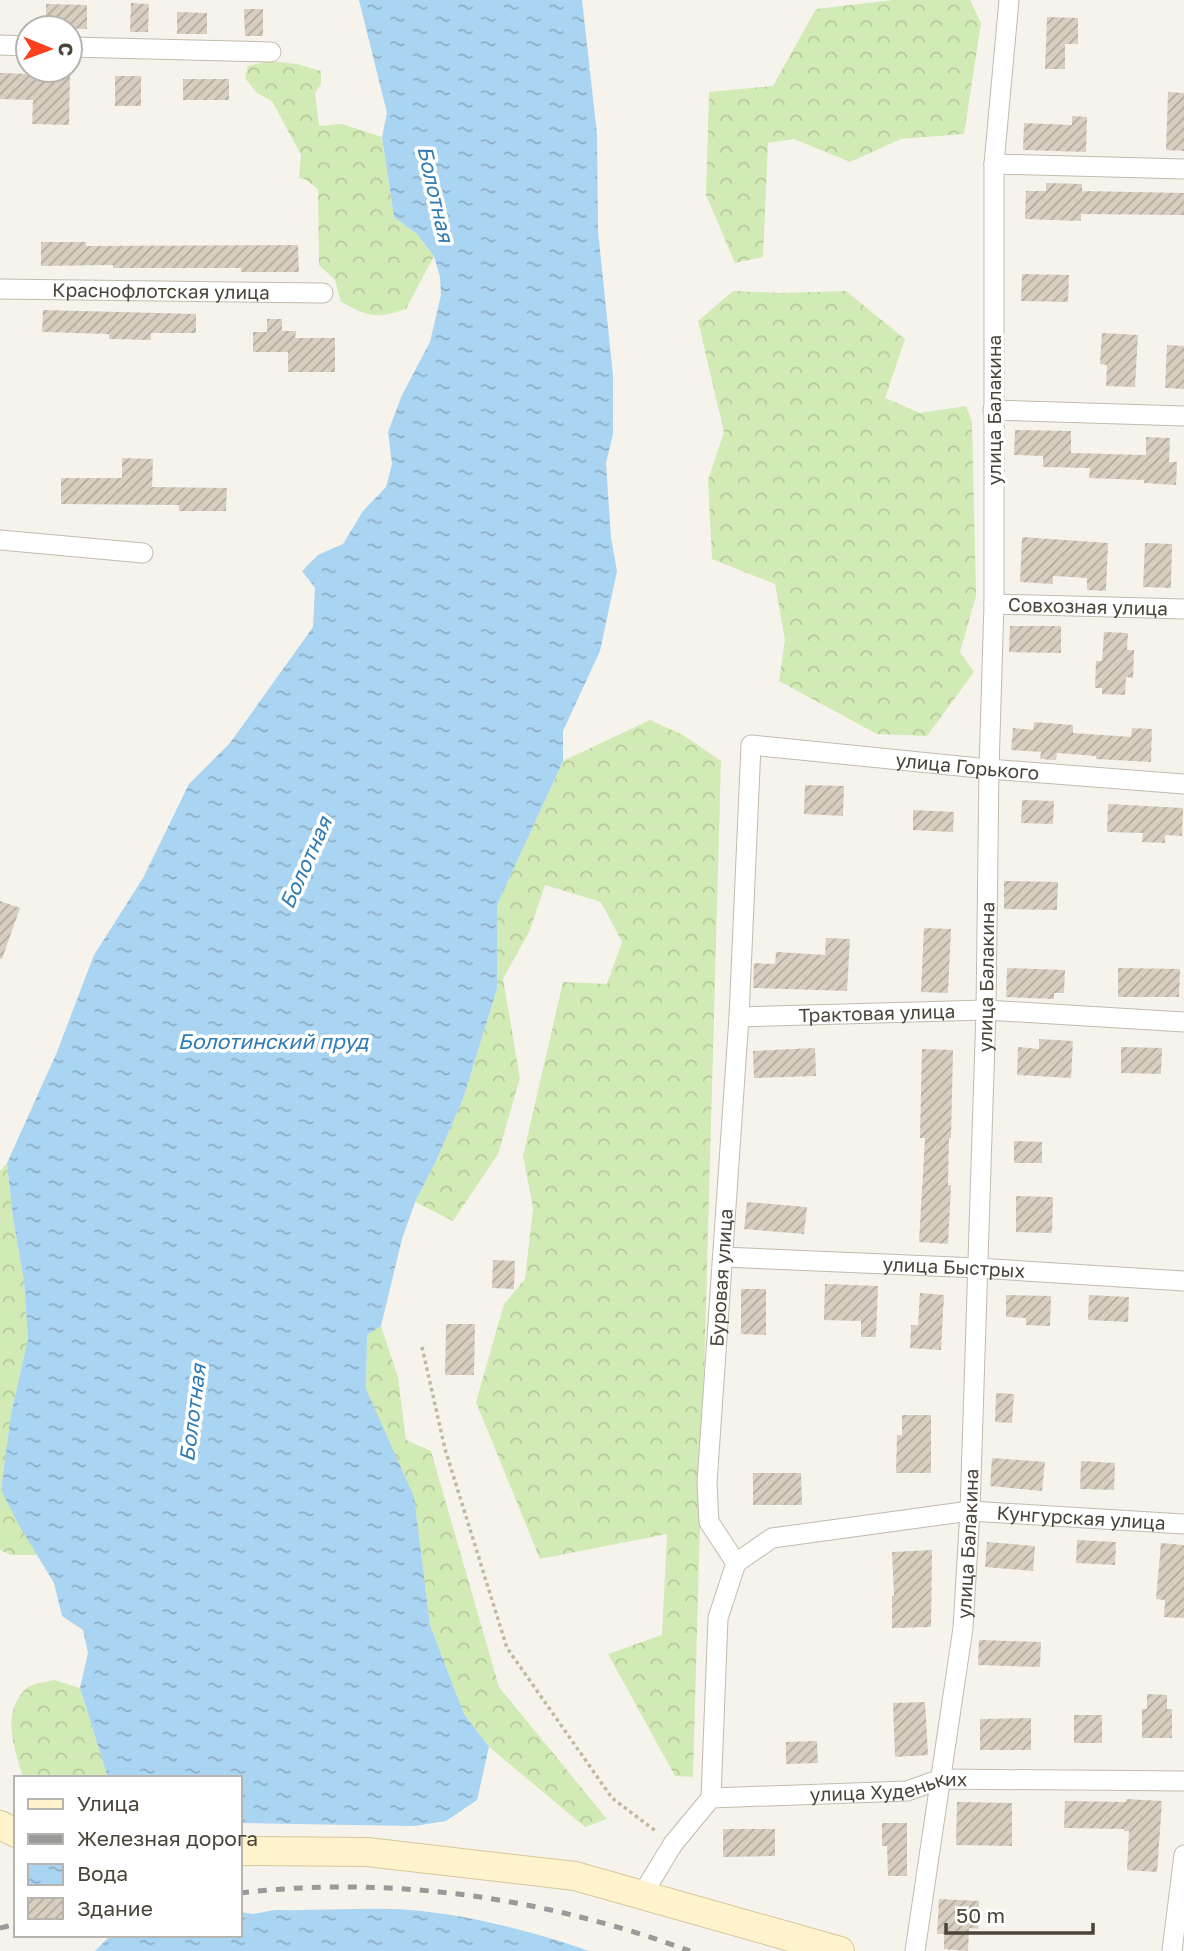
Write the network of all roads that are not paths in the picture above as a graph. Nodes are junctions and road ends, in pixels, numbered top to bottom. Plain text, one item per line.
1 (1009, 0) edge
2 (84, 47) edge
3 (271, 52) dead end
4 (994, 164) junction
5 (1184, 169) edge
6 (0, 289) edge
7 (323, 293) dead end
8 (993, 410) junction
9 (1184, 416) edge
10 (0, 540) edge
11 (143, 553) dead end
12 (994, 604) junction
13 (1184, 609) edge
14 (751, 745) joint
15 (989, 769) junction
16 (1184, 784) edge
17 (986, 1010) junction
18 (739, 1017) junction
19 (1184, 1022) edge
20 (723, 1257) junction
21 (978, 1268) junction
22 (1184, 1281) edge
23 (970, 1511) junction
24 (1184, 1524) edge
25 (736, 1563) junction
26 (941, 1779) junction
27 (1184, 1781) edge
28 (711, 1798) junction
29 (242, 1851) edge
30 (1184, 1855) edge
31 (642, 1895) junction
32 (840, 1951) edge
33 (915, 1951) edge
34 (1172, 1951) edge

1 - 4 street, улица Балакина
2 - 3 street
4 - 5 street
4 - 8 street, улица Балакина
6 - 7 street, Краснофлотская улица
8 - 9 street
8 - 12 street, улица Балакина
10 - 11 street
12 - 13 street, Совхозная улица
12 - 15 street, улица Балакина
14 - 15 street, улица Горького
14 - 18 street, Буровая улица
15 - 16 street, улица Горького
15 - 17 street, улица Балакина
17 - 18 street, Трактовая улица
17 - 19 street, Трактовая улица
17 - 21 street, улица Балакина
18 - 20 street, Буровая улица
20 - 21 street, улица Быстрых
20 - 25 street, Буровая улица
21 - 22 street, улица Быстрых
21 - 23 street, улица Балакина
23 - 24 street, Кунгурская улица
23 - 25 street, Кунгурская улица
23 - 26 street, улица Балакина
25 - 28 street
26 - 27 street, улица Худеньких
26 - 28 street, улица Худеньких
26 - 33 street, улица Балакина
28 - 31 street
29 - 31 street
30 - 34 street
31 - 32 street

